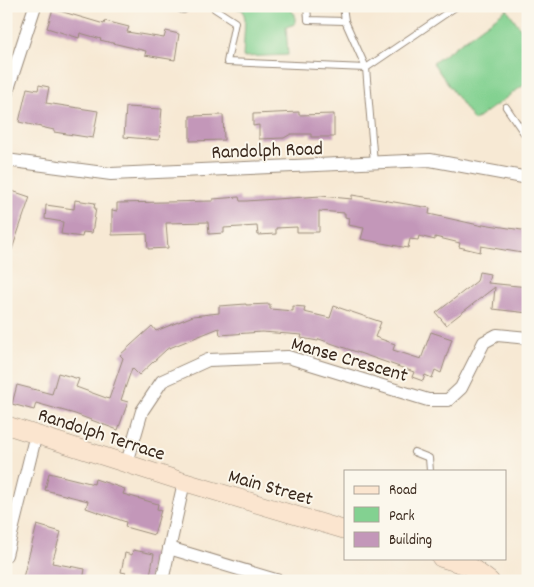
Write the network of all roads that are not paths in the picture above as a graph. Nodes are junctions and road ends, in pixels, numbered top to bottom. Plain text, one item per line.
1 (35, 6) edge
2 (307, 6) edge
3 (343, 6) edge
4 (457, 6) edge
5 (215, 9) dead end
6 (345, 21) junction
7 (366, 68) junction
8 (6, 95) edge
9 (506, 107) dead end
10 (528, 139) edge
11 (6, 160) edge
12 (374, 162) junction
13 (528, 178) edge
14 (528, 338) edge
15 (6, 425) edge
16 (36, 434) junction
17 (414, 452) dead end
18 (127, 463) junction
19 (430, 470) edge
20 (184, 482) junction
21 (344, 530) edge
22 (169, 548) junction
23 (6, 555) edge
24 (448, 560) edge
25 (162, 581) edge
26 (280, 581) edge
27 (490, 581) edge

1 - 8 street
2 - 6 lane
3 - 6 lane
4 - 7 lane
5 - 7 lane
6 - 7 lane
7 - 12 lane
9 - 10 lane
11 - 12 street, Randolph Road
12 - 13 street, Randolph Road
14 - 18 street, Manse Crescent
15 - 16 main road, Randolph Terrace
16 - 18 main road, Randolph Terrace
16 - 23 street
17 - 19 lane
18 - 20 main road, Randolph Terrace
20 - 21 main road, Main Street
20 - 22 street
22 - 25 street
22 - 26 street
24 - 27 main road

